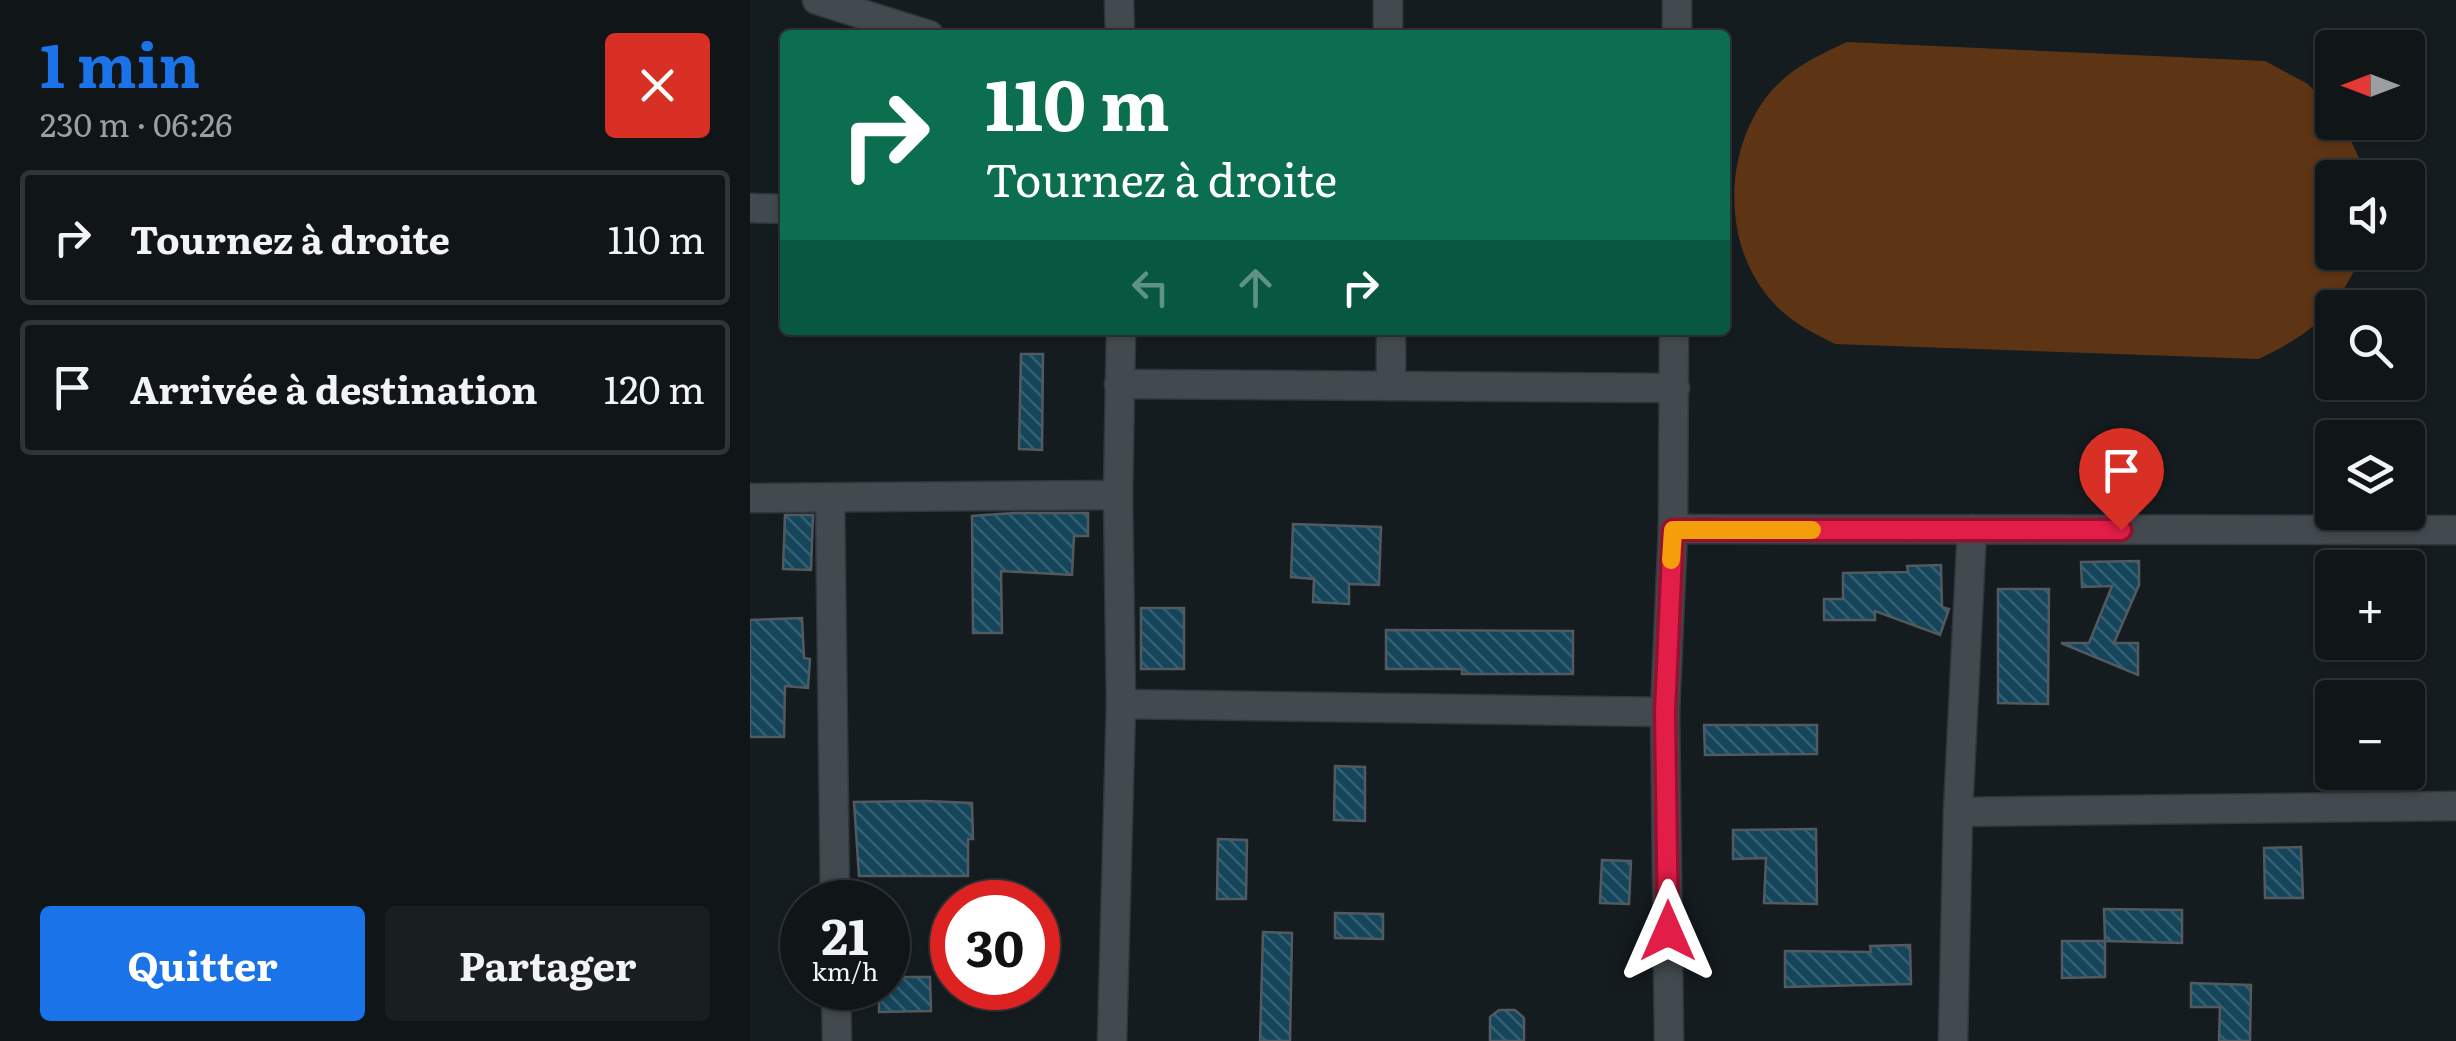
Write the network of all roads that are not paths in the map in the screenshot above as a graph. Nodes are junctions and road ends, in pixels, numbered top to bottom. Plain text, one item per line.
1 (818, 0) edge
2 (1119, 0) edge
3 (1388, 0) edge
4 (1677, 0) edge
5 (913, 30) edge
6 (1120, 30) edge
7 (1388, 30) edge
8 (1676, 30) edge
9 (750, 208) edge
10 (780, 209) edge
11 (1121, 335) edge
12 (1391, 335) edge
13 (1674, 335) edge
14 (1119, 384) junction
15 (1391, 386) junction
16 (1675, 388) junction
17 (1118, 495) junction
18 (750, 498) edge
19 (830, 498) junction
20 (1673, 530) junction
21 (1972, 530) junction
22 (2456, 530) edge
23 (1121, 704) junction
24 (1665, 712) junction
25 (2456, 806) edge
26 (1958, 812) junction
27 (836, 880) edge
28 (836, 1010) edge
29 (837, 1041) edge
30 (1112, 1041) edge
31 (1669, 1041) edge
32 (1952, 1041) edge

1 - 5 street
2 - 6 street
3 - 7 street
4 - 8 street
9 - 10 street
11 - 14 street
12 - 15 street
13 - 16 street
14 - 15 street
14 - 17 street
15 - 16 street
16 - 20 street
17 - 19 street
17 - 23 street
18 - 19 street
19 - 27 street
20 - 21 street
20 - 24 street
21 - 22 street
21 - 26 street
23 - 24 street
23 - 30 street
24 - 31 street
25 - 26 street
26 - 32 street
28 - 29 street

